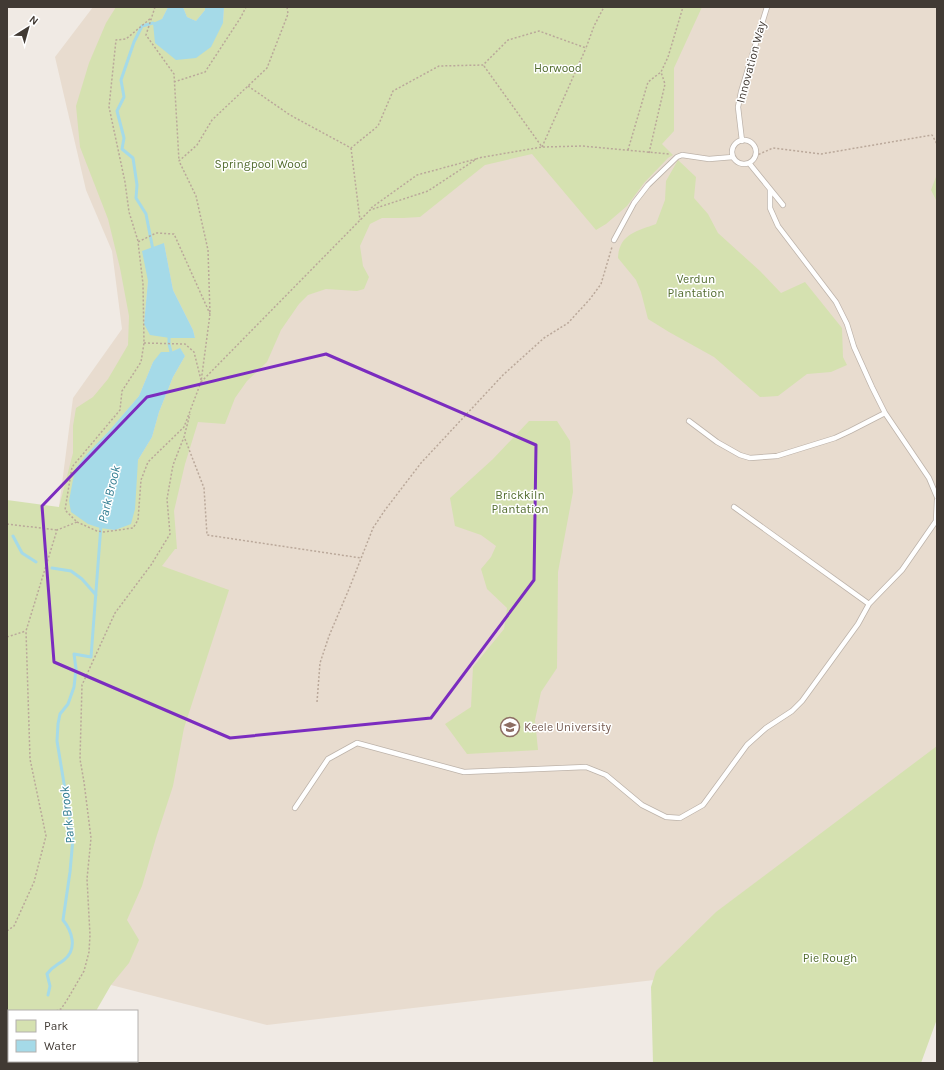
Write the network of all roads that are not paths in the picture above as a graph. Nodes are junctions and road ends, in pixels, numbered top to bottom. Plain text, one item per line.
1 (767, 7) edge
2 (742, 141) junction
3 (733, 157) junction
4 (749, 163) junction
5 (770, 189) junction
6 (783, 205) dead end
7 (614, 240) road end
8 (885, 412) junction
9 (689, 421) dead end
10 (937, 499) edge
11 (734, 507) dead end
12 (869, 604) junction
13 (295, 808) dead end

1 - 2 lane, Innovation Way
2 - 3 lane
2 - 4 lane
3 - 4 lane
3 - 7 lane
4 - 5 lane
5 - 6 lane
5 - 8 lane
8 - 9 lane
8 - 10 lane
10 - 12 lane
11 - 12 lane
12 - 13 lane

